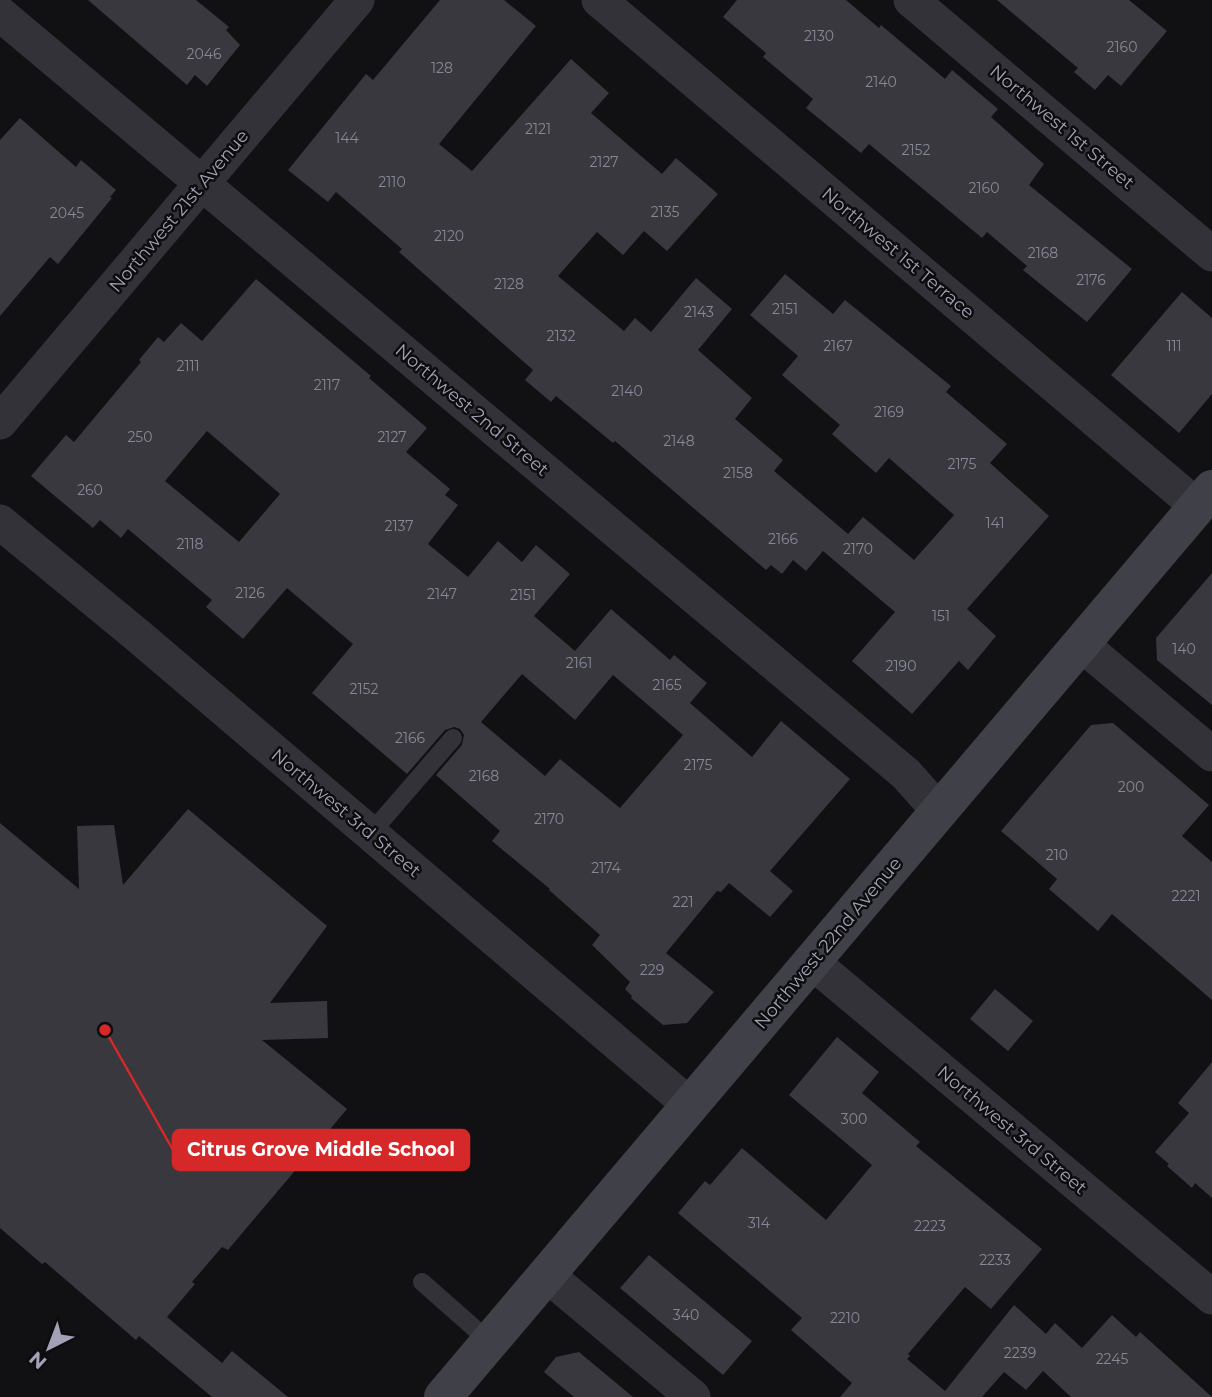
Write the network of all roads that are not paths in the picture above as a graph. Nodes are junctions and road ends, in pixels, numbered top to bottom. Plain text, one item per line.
1 (357, 0) edge
2 (598, 0) edge
3 (911, 0) edge
4 (0, 14) edge
5 (202, 184) junction
6 (1212, 254) edge
7 (0, 422) edge
8 (1205, 497) edge
9 (0, 522) edge
10 (1081, 644) junction
11 (453, 738) dead end
12 (1212, 754) edge
13 (939, 811) junction
14 (370, 834) junction
15 (812, 962) junction
16 (691, 1106) junction
17 (547, 1275) junction
18 (422, 1282) dead end
19 (1212, 1297) edge
20 (490, 1342) junction
21 (443, 1397) edge
22 (693, 1397) edge

1 - 5 street, Northwest 21st Avenue
2 - 8 street, Northwest 1st Terrace
3 - 6 street, Northwest 1st Street
4 - 5 street, Northwest 2nd Street
5 - 7 street, Northwest 21st Avenue
5 - 13 street, Northwest 2nd Street
8 - 10 main road, Northwest 22nd Avenue
9 - 14 street, Northwest 3rd Street
10 - 12 street
10 - 13 main road, Northwest 22nd Avenue
11 - 14 lane
13 - 15 main road, Northwest 22nd Avenue
14 - 16 street, Northwest 3rd Street
15 - 16 main road, Northwest 22nd Avenue
15 - 19 street, Northwest 3rd Street
16 - 17 main road, Northwest 22nd Avenue
17 - 20 main road, Northwest 22nd Avenue
17 - 22 street
18 - 20 lane
20 - 21 main road, Northwest 22nd Avenue

